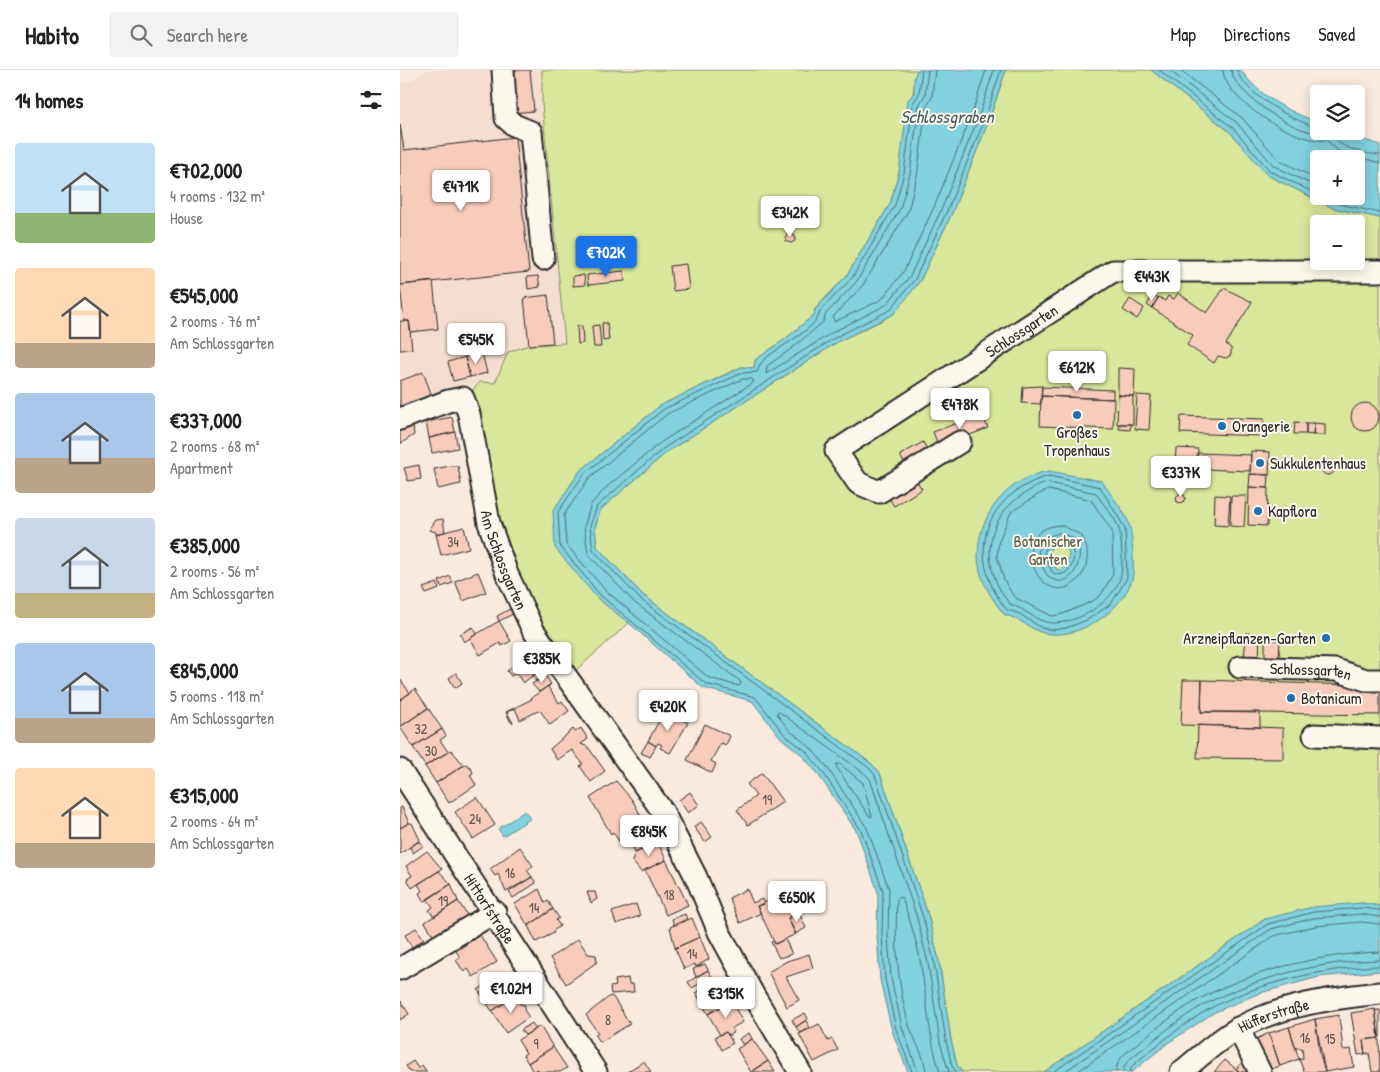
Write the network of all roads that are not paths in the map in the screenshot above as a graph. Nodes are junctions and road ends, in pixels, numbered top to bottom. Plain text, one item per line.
1 (502, 70) edge
2 (543, 259) dead end
3 (1380, 271) edge
4 (400, 419) edge
5 (960, 442) dead end
6 (1240, 667) dead end
7 (1380, 680) edge
8 (1314, 735) dead end
9 (1380, 738) edge
10 (400, 770) edge
11 (495, 912) junction
12 (401, 967) edge
13 (1380, 993) edge
14 (1238, 1028) junction
15 (596, 1072) edge
16 (800, 1072) edge
17 (1181, 1072) edge
18 (1260, 1072) edge

1 - 2 street
3 - 5 street, Schlossgarten
4 - 16 street, Am Schlossgarten
6 - 7 street, Schlossgarten
8 - 9 street
10 - 11 street, Hittorfstraße
11 - 12 street
11 - 15 street, Hittorfstraße
13 - 14 street, Hüfferstraße
14 - 17 street, Hüfferstraße
14 - 18 street

